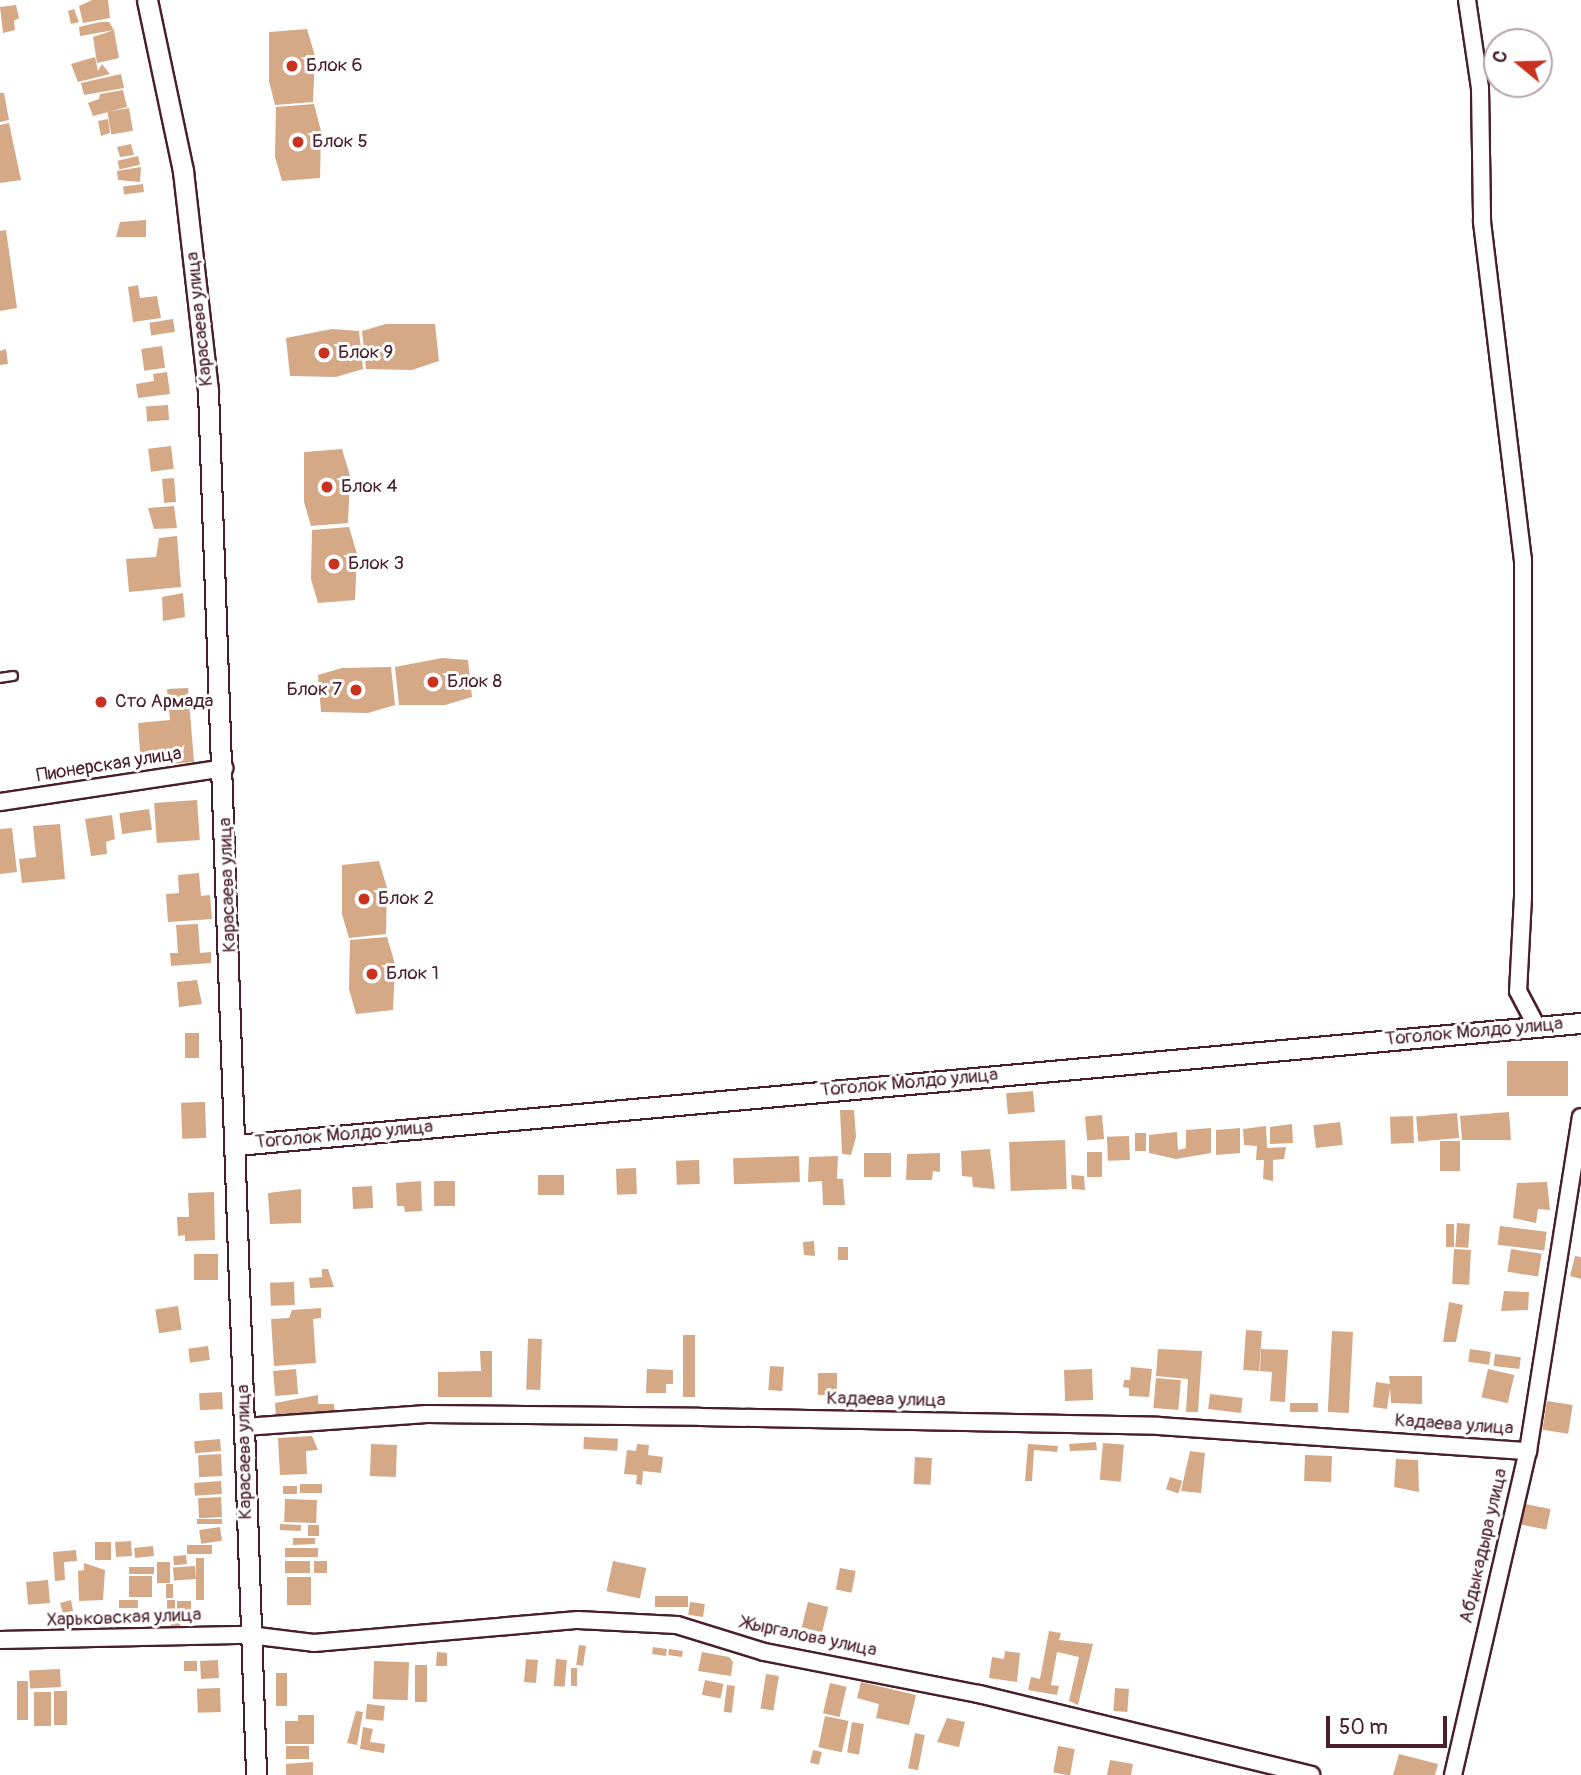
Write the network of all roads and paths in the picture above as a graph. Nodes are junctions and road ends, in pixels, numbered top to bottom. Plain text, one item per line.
1 (147, 0) edge
2 (1467, 0) edge
3 (13, 676) dead end
4 (0, 678) edge
5 (224, 768) junction
6 (0, 802) edge
7 (1581, 1023) edge
8 (1537, 1027) junction
9 (1581, 1117) edge
10 (237, 1145) junction
11 (244, 1427) junction
12 (1528, 1451) junction
13 (249, 1635) junction
14 (0, 1640) edge
15 (256, 1775) edge
16 (1311, 1775) edge
17 (1453, 1775) edge

1 - 5 street, Карасаева улица
2 - 8 street
3 - 4 lane
5 - 6 street, Пионерская улица
5 - 10 street, Карасаева улица
7 - 8 street, Тоголок Молдо улица
8 - 10 street, Тоголок Молдо улица
9 - 12 street, Абдыкадыра улица
10 - 11 street, Карасаева улица
11 - 12 street, Кадаева улица
11 - 13 street, Карасаева улица
12 - 17 street, Абдыкадыра улица
13 - 14 street, Харьковская улица
13 - 15 street, Карасаева улица
13 - 16 street, Жыргалова улица

